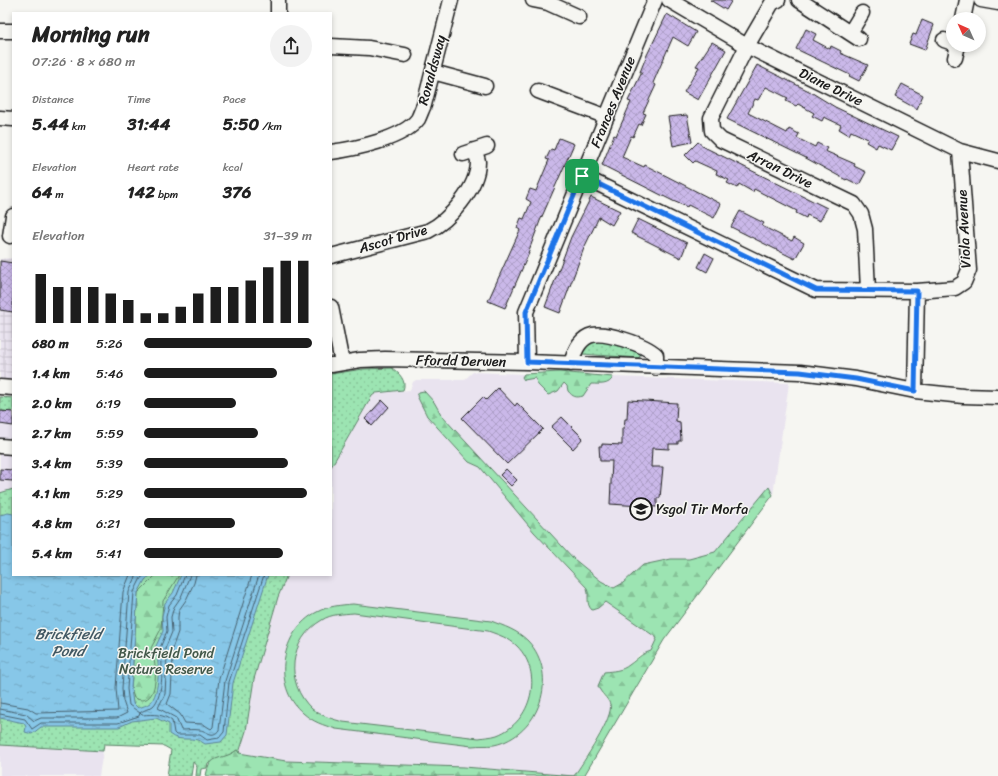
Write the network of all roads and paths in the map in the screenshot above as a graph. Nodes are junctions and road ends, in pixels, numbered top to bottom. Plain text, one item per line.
1 (278, 0) edge
2 (451, 0) edge
3 (533, 0) edge
4 (655, 0) edge
5 (669, 0) edge
6 (778, 0) edge
7 (799, 0) edge
8 (967, 0) edge
9 (981, 0) edge
10 (998, 4) edge
11 (278, 12) edge
12 (964, 12) edge
13 (862, 13) dead end
14 (579, 17) dead end
15 (0, 31) edge
16 (12, 31) edge
17 (332, 46) edge
18 (747, 46) junction
19 (405, 55) dead end
20 (433, 72) junction
21 (485, 86) dead end
22 (538, 91) dead end
23 (607, 117) junction
24 (0, 118) edge
25 (12, 119) edge
26 (475, 150) dead end
27 (960, 151) junction
28 (332, 152) edge
29 (998, 161) edge
30 (582, 176) junction
31 (12, 225) edge
32 (10, 236) dead end
33 (332, 256) edge
34 (868, 290) junction
35 (917, 291) junction
36 (332, 316) edge
37 (527, 362) junction
38 (337, 364) edge
39 (571, 364) junction
40 (656, 368) junction
41 (0, 387) edge
42 (12, 388) edge
43 (915, 391) junction
44 (998, 398) edge
45 (0, 446) edge
46 (12, 447) edge

1 - 11 street
2 - 20 street, Ronaldsway
3 - 14 street
4 - 23 street, Frances Avenue
5 - 18 street, Diane Drive
6 - 18 street, Arran Drive
7 - 13 street
8 - 12 street
9 - 10 street
15 - 16 street
17 - 19 street
18 - 27 street, Diane Drive
18 - 34 street, Arran Drive
20 - 21 street
20 - 28 street, Ronaldsway
22 - 23 street
23 - 30 street, Frances Avenue
24 - 25 street
26 - 33 street, Ascot Drive
27 - 29 street, Diane Drive
27 - 35 street, Viola Avenue
30 - 34 street, Viola Avenue
30 - 37 street, Frances Avenue
31 - 32 street
34 - 35 street, Viola Avenue
35 - 43 street
36 - 38 street
37 - 38 street, Ffordd Derwen
37 - 39 street, Ffordd Derwen
39 - 40 street, Ffordd Derwen
39 - 40 street
40 - 43 street, Ffordd Derwen
41 - 42 street
43 - 44 street, Ffordd Derwen
45 - 46 street

